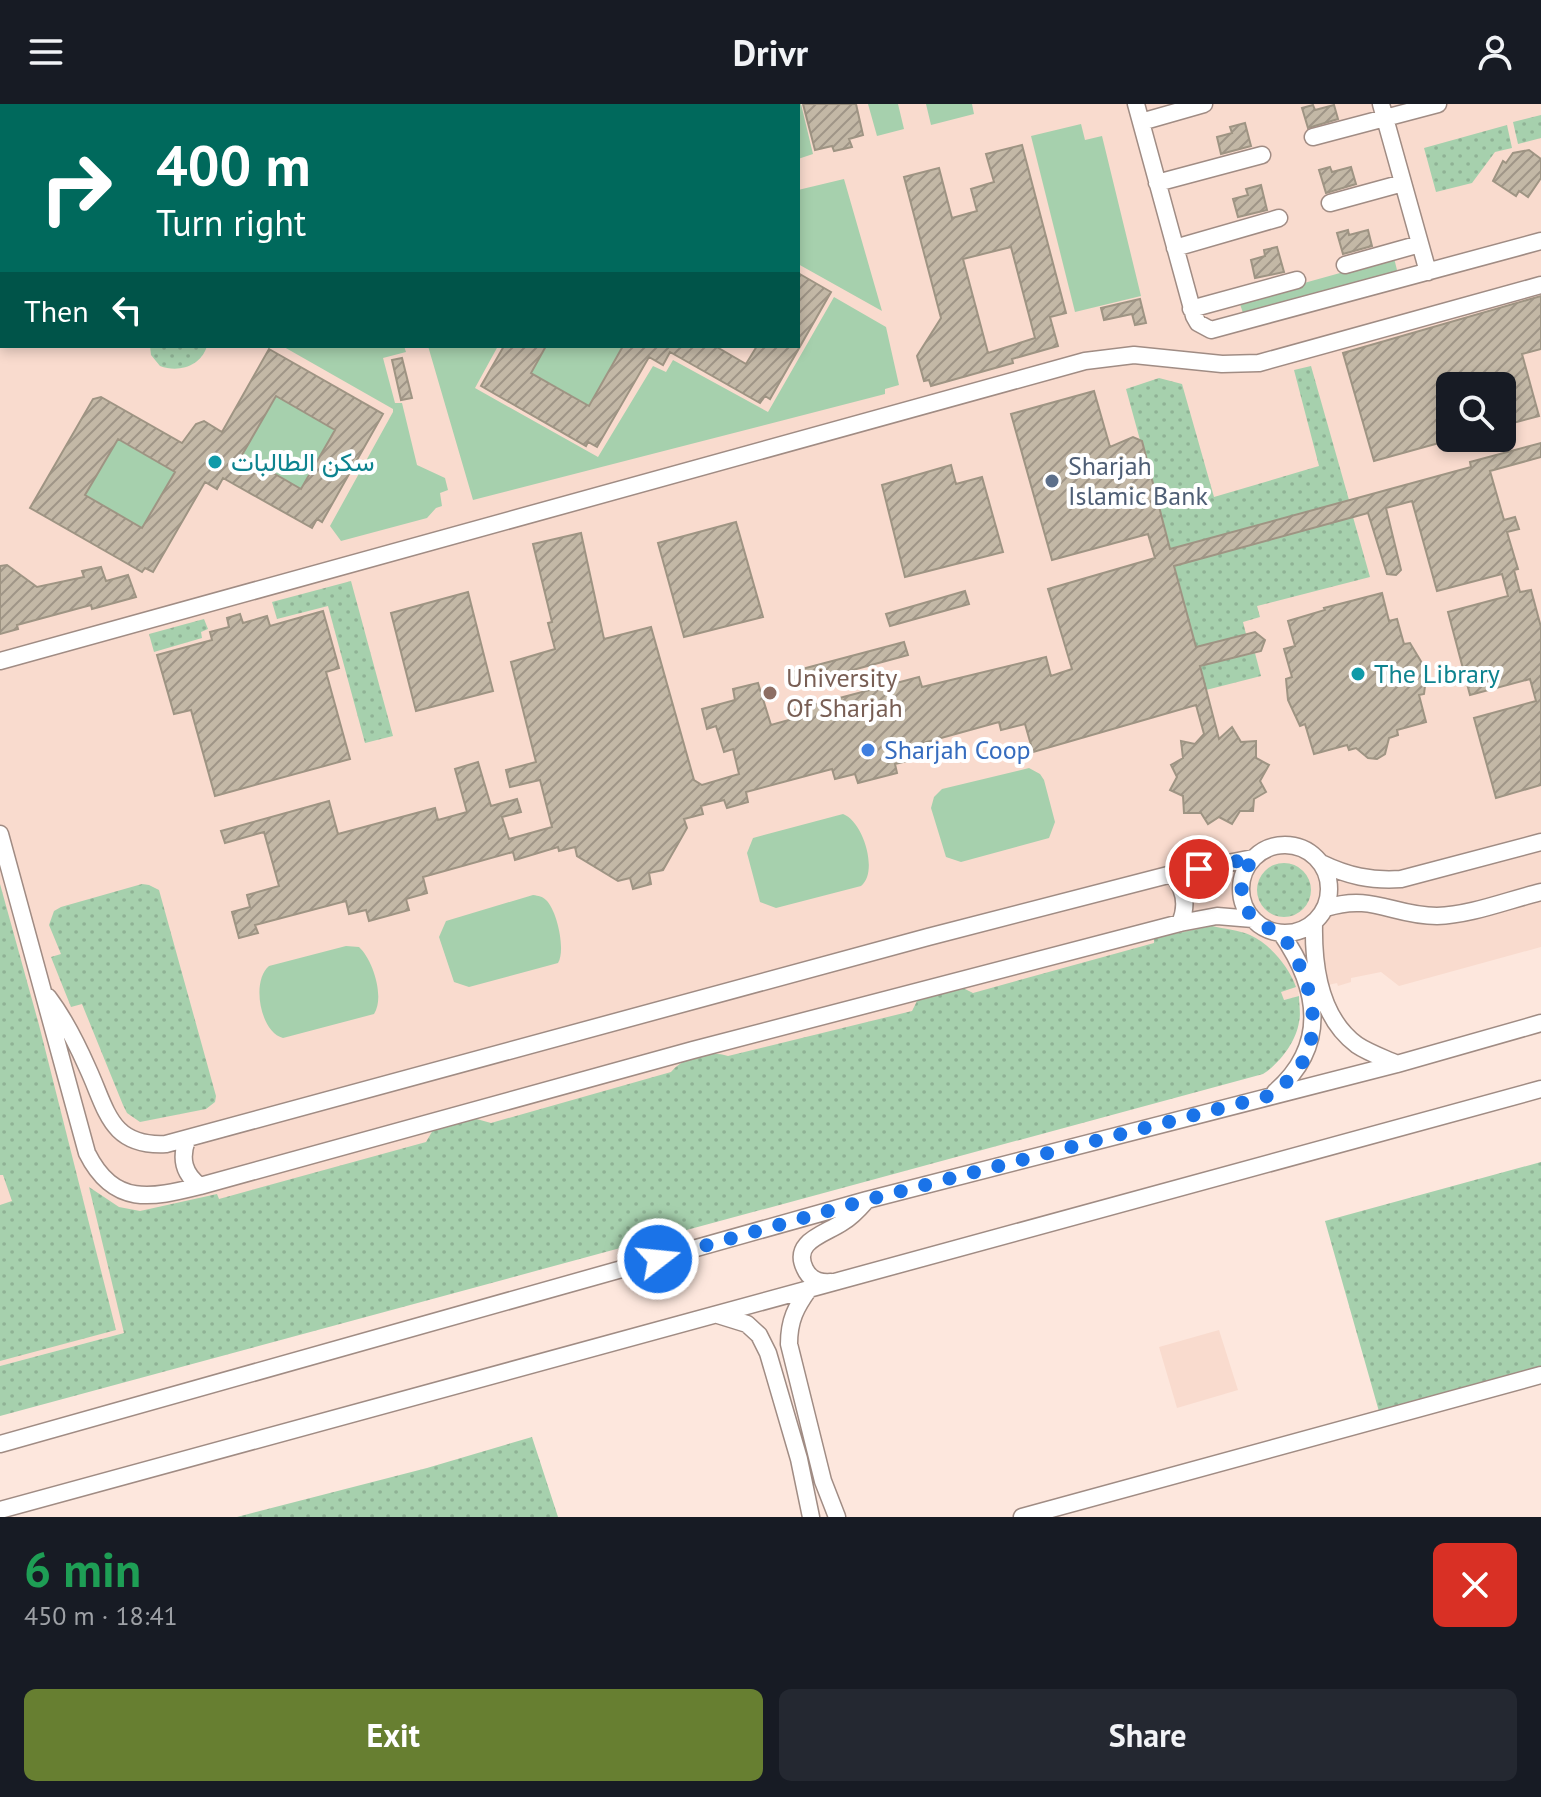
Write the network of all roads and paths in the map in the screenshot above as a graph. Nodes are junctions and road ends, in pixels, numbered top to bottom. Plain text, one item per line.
1 (1136, 104) edge
2 (1204, 104) edge
3 (1438, 104) edge
4 (1383, 111) edge
5 (1141, 122) junction
6 (1313, 137) dead end
7 (1262, 155) dead end
8 (1157, 183) junction
9 (1403, 183) junction
10 (1330, 203) dead end
11 (1279, 218) dead end
12 (1541, 241) edge
13 (1420, 244) junction
14 (1175, 248) junction
15 (1345, 265) dead end
16 (1428, 272) junction
17 (1297, 280) dead end
18 (1541, 285) edge
19 (1191, 309) junction
20 (0, 661) edge
21 (0, 834) edge
22 (1541, 842) edge
23 (1253, 858) junction
24 (1321, 863) junction
25 (1172, 874) junction
26 (1541, 892) edge
27 (1326, 908) junction
28 (1253, 919) junction
29 (1180, 923) junction
30 (1314, 923) junction
31 (1281, 933) junction
32 (1310, 972) junction
33 (41, 989) junction
34 (1541, 1023) edge
35 (1337, 1025) junction
36 (1313, 1031) junction
37 (1397, 1064) junction
38 (1541, 1089) edge
39 (1272, 1095) junction
40 (187, 1140) junction
41 (200, 1186) junction
42 (867, 1200) junction
43 (831, 1282) junction
44 (809, 1289) junction
45 (713, 1314) junction
46 (1541, 1375) edge
47 (803, 1401) junction
48 (783, 1406) junction
49 (0, 1444) edge
50 (0, 1510) edge
51 (811, 1517) edge
52 (837, 1517) edge
53 (1022, 1517) edge

1 - 5 street
2 - 5 street
3 - 4 street
4 - 6 street
4 - 9 street
5 - 8 street
7 - 8 street
8 - 14 street
9 - 10 street
9 - 13 street
11 - 14 street
12 - 16 street
13 - 15 street
13 - 16 street
14 - 19 street
16 - 19 street
17 - 19 street
18 - 20 street
21 - 33 street
22 - 24 street
23 - 24 street
23 - 25 street
23 - 28 street
24 - 27 street
25 - 29 street
25 - 40 street
26 - 27 street
27 - 30 street
28 - 29 street
28 - 31 street
29 - 41 street
30 - 31 street
30 - 32 street
31 - 32 street
32 - 35 street
32 - 36 street
33 - 40 street
33 - 41 street
34 - 37 street
35 - 36 street
35 - 37 street
36 - 39 street
37 - 39 street
38 - 43 street
39 - 42 street
40 - 41 street
42 - 43 street
42 - 49 street
43 - 44 street
44 - 45 street
44 - 47 street
45 - 48 street
45 - 50 street
46 - 53 street
47 - 48 street
47 - 52 street
48 - 51 street

